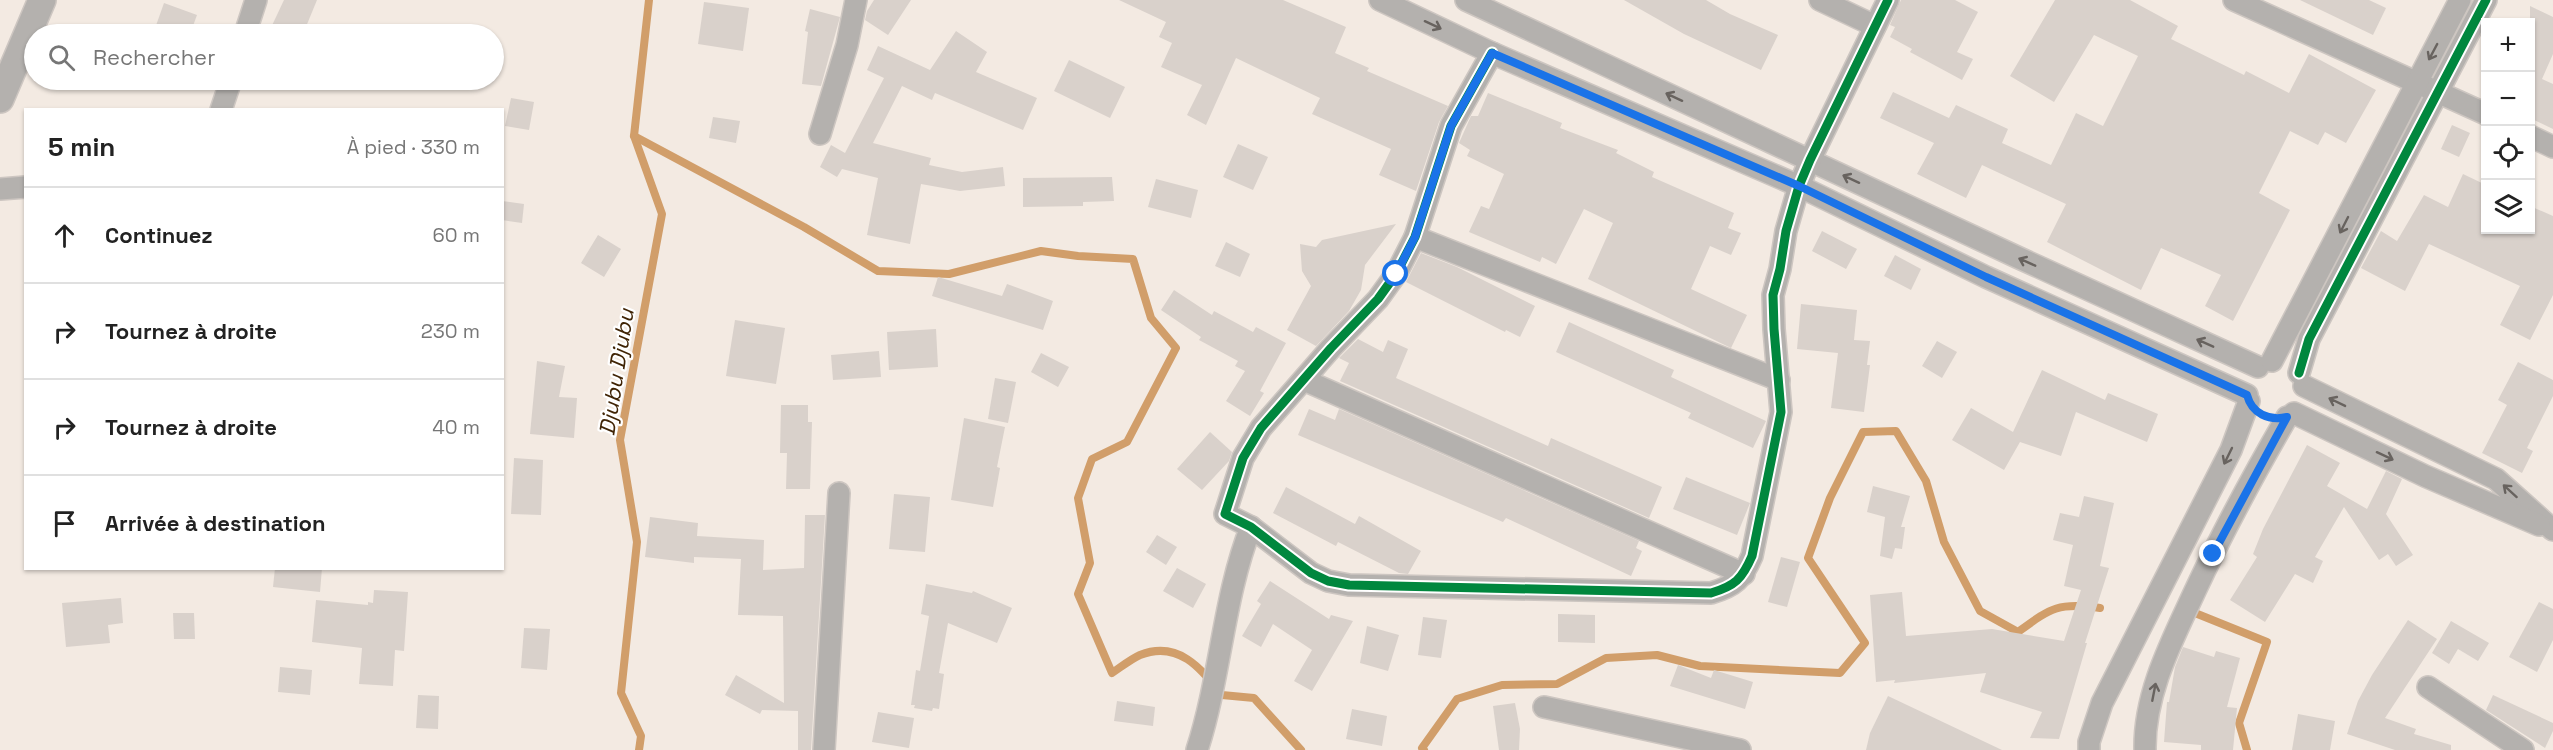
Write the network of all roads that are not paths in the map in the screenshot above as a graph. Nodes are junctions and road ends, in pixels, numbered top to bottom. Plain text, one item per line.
1 (42, 0) edge
2 (256, 0) edge
3 (856, 0) edge
4 (1380, 0) edge
5 (1466, 0) edge
6 (1820, 0) edge
7 (1888, 0) edge
8 (2234, 0) edge
9 (2460, 0) edge
10 (2486, 0) edge
11 (32, 24) edge
12 (248, 24) edge
13 (1875, 26) junction
14 (24, 42) edge
15 (1492, 53) junction
16 (2417, 82) junction
17 (228, 90) edge
18 (2440, 92) junction
19 (0, 99) edge
20 (222, 108) edge
21 (2481, 112) edge
22 (820, 134) dead end
23 (2535, 138) edge
24 (2553, 147) edge
25 (1810, 160) junction
26 (1799, 186) junction
27 (24, 187) edge
28 (0, 189) edge
29 (1415, 237) junction
30 (2265, 364) junction
31 (2302, 379) junction
32 (1304, 380) junction
33 (1779, 380) junction
34 (2248, 398) junction
35 (2291, 415) junction
36 (839, 493) dead end
37 (1251, 527) junction
38 (2553, 530) edge
39 (1744, 574) junction
40 (2428, 687) dead end
41 (1544, 707) dead end
42 (824, 750) edge
43 (1197, 750) edge
44 (1740, 750) edge
45 (2090, 750) edge
46 (2145, 750) edge
47 (2523, 750) edge

1 - 11 street
2 - 12 street
3 - 22 street
4 -> 15 street
25 -> 5 street
6 - 13 street
7 - 13 street
8 - 16 street
9 -> 16 street
10 - 18 street
13 - 25 street
14 - 19 street
15 - 26 street
15 - 29 street
16 - 18 street
16 -> 30 street
17 - 20 street
18 - 21 street
18 - 31 street
23 - 24 street
25 - 26 street
30 -> 25 street
26 - 33 street
26 - 34 street
27 - 28 street
29 - 32 street
29 - 33 street
30 - 31 street
30 - 34 street
31 - 35 street
38 -> 31 street
32 - 37 street
32 - 39 street
33 - 39 street
34 - 35 street
34 -> 45 street
35 -> 38 street
46 -> 35 street
36 - 42 street
37 - 39 street
37 - 43 street
40 - 47 street
41 - 44 street

